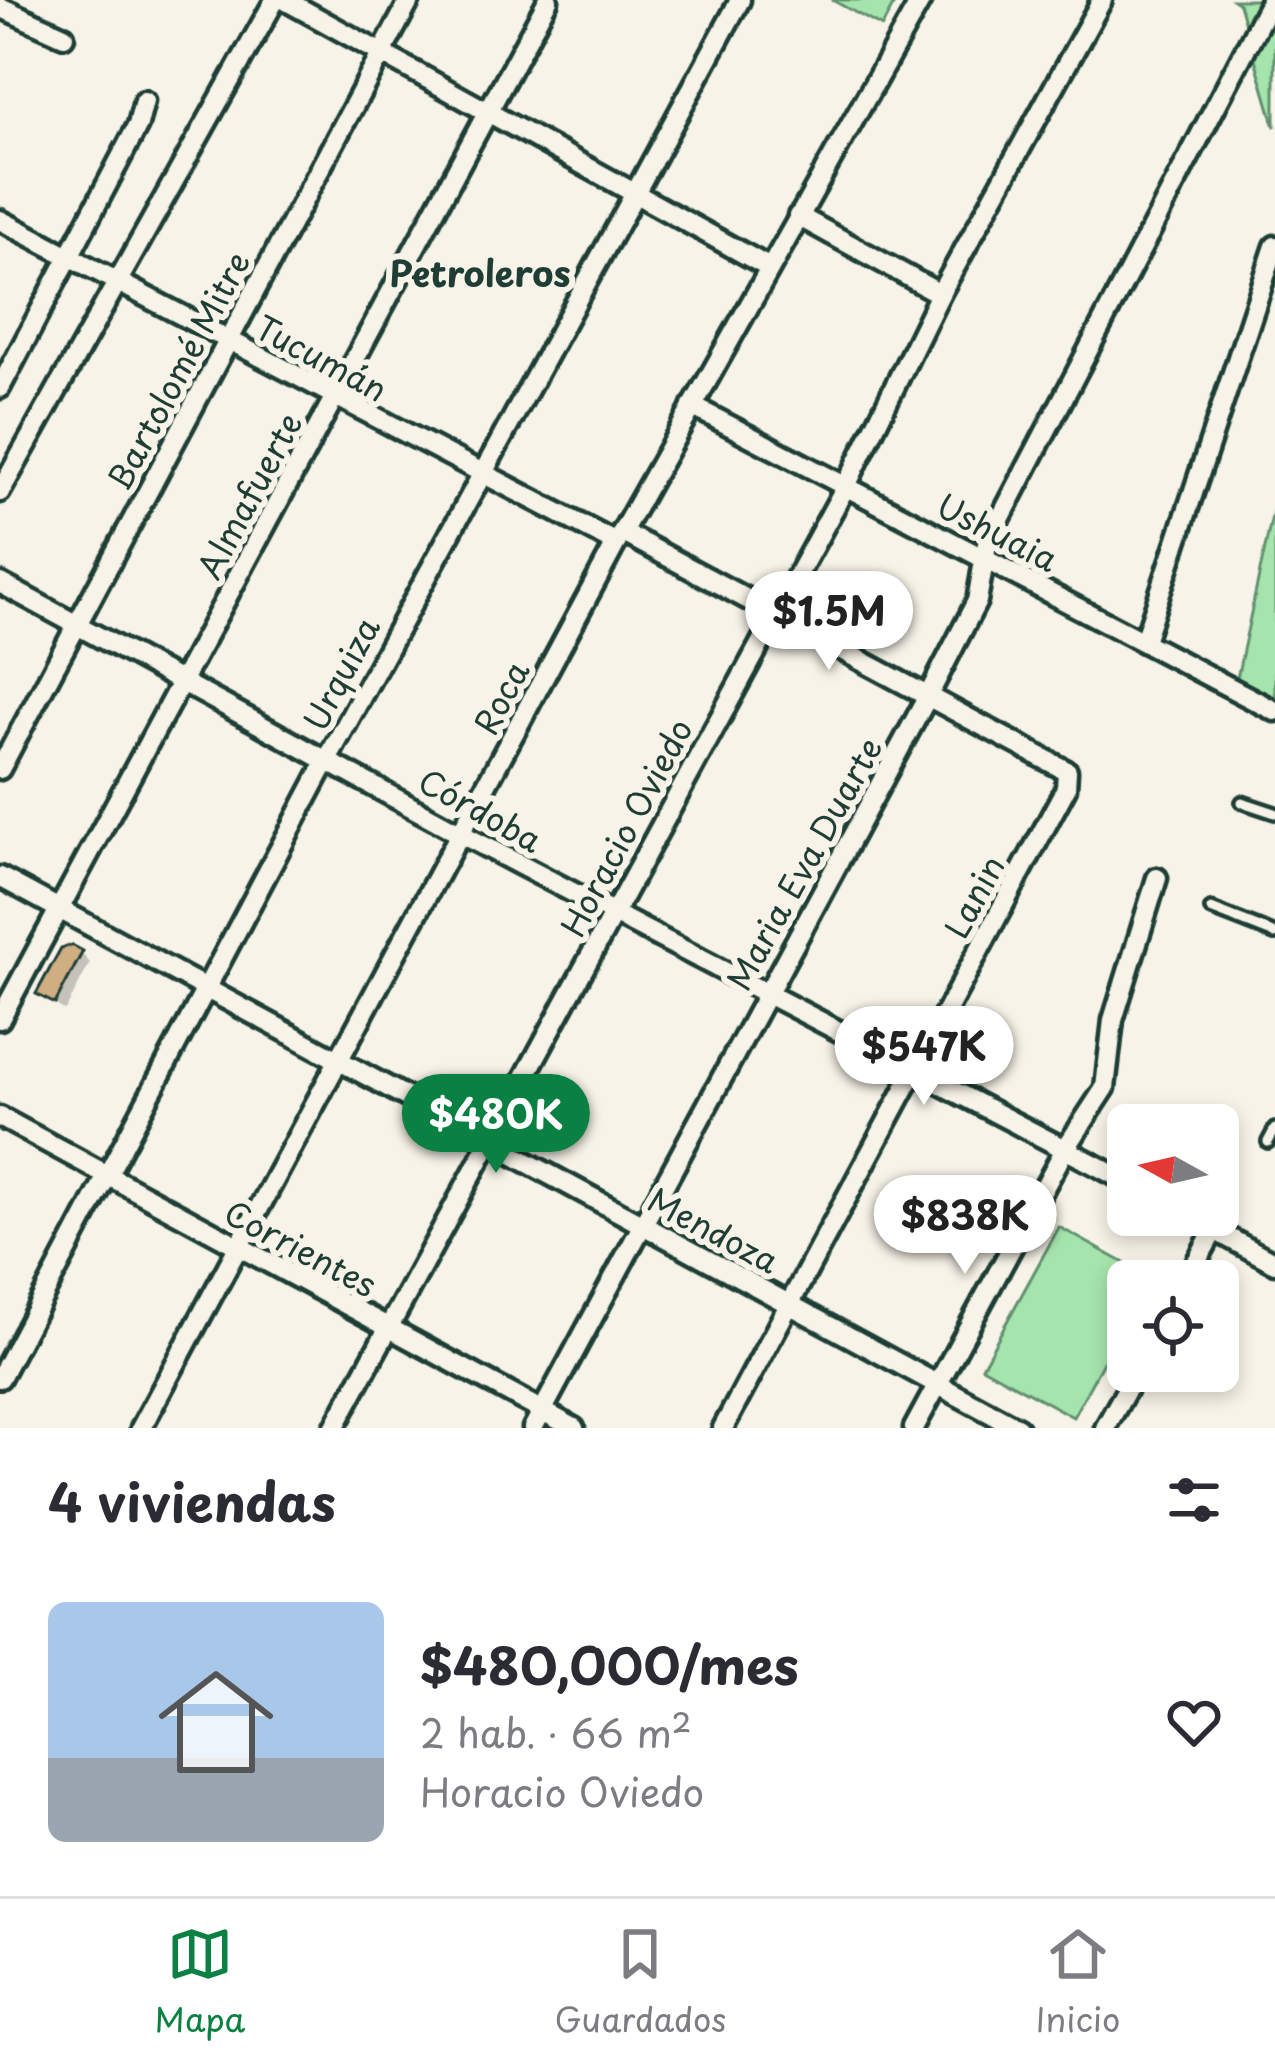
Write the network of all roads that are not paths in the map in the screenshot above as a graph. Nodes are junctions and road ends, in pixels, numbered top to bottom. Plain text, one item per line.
1 (275, 0) edge
2 (285, 0) edge
3 (410, 0) edge
4 (548, 0) edge
5 (740, 0) edge
6 (921, 0) edge
7 (1102, 0) edge
8 (1270, 0) edge
9 (0, 8) edge
10 (64, 36) dead end
11 (382, 54) junction
12 (144, 101) dead end
13 (489, 113) junction
14 (634, 194) junction
15 (798, 216) junction
16 (0, 220) edge
17 (1275, 246) edge
18 (68, 255) junction
19 (768, 267) junction
20 (115, 281) junction
21 (940, 294) junction
22 (226, 339) junction
23 (0, 388) edge
24 (333, 399) junction
25 (692, 406) junction
26 (481, 474) junction
27 (846, 486) junction
28 (0, 492) edge
29 (619, 538) junction
30 (984, 557) junction
31 (0, 583) edge
32 (774, 613) junction
33 (76, 624) junction
34 (1144, 641) junction
35 (184, 680) junction
36 (928, 696) junction
37 (1275, 712) edge
38 (328, 758) junction
39 (0, 770) edge
40 (1067, 772) joint
41 (1243, 802) dead end
42 (1275, 813) edge
43 (461, 834) junction
44 (0, 877) edge
45 (1156, 878) dead end
46 (59, 908) junction
47 (1211, 909) dead end
48 (613, 915) junction
49 (1275, 934) edge
50 (207, 989) junction
51 (764, 995) junction
52 (0, 1019) edge
53 (337, 1059) junction
54 (912, 1073) junction
55 (0, 1117) edge
56 (1275, 1129) edge
57 (490, 1142) junction
58 (1268, 1142) dead end
59 (1064, 1151) junction
60 (1107, 1172) edge
61 (107, 1175) junction
62 (644, 1225) junction
63 (1225, 1236) edge
64 (238, 1247) junction
65 (1275, 1263) edge
66 (790, 1304) junction
67 (389, 1328) junction
68 (0, 1378) edge
69 (937, 1384) junction
70 (1125, 1392) edge
71 (538, 1419) edge
72 (141, 1428) edge
73 (334, 1428) edge
74 (574, 1428) edge
75 (723, 1428) edge
76 (914, 1428) edge
77 (1018, 1428) edge
78 (1105, 1428) edge

1 - 20 street
2 - 11 street
3 - 11 street, Bartolomé Mitre
4 - 13 street, Almafuerte
5 - 14 street, Urquiza
6 - 15 street, Roca
7 - 21 street, Horacio Oviedo
8 - 30 street, Maria Eva Duarte
9 - 10 street
11 - 13 street
11 - 22 street, Bartolomé Mitre
12 - 18 street
13 - 14 street
13 - 24 street, Almafuerte
14 - 19 street
14 - 26 street, Urquiza
15 - 19 street, Roca
15 - 21 street
16 - 18 street, Tucumán
17 - 34 street
18 - 20 street, Tucumán
18 - 23 street
19 - 25 street, Roca
20 - 22 street, Tucumán
20 - 28 street
21 - 27 street, Horacio Oviedo
22 - 24 street, Tucumán
22 - 33 street, Bartolomé Mitre
24 - 26 street, Tucumán
24 - 35 street, Almafuerte
25 - 27 street, Ushuaia
25 - 29 street, Roca
26 - 29 street, Tucumán
26 - 38 street, Urquiza
27 - 30 street, Ushuaia
27 - 32 street, Horacio Oviedo
29 - 32 street, Tucumán
29 - 43 street, Roca
30 - 34 street, Ushuaia
30 - 36 street, Maria Eva Duarte
31 - 33 street, Córdoba
32 - 36 street, Tucumán
32 - 48 street, Horacio Oviedo
33 - 35 street, Córdoba
33 - 39 street, Bartolomé Mitre
34 - 37 street, Ushuaia
35 - 38 street, Córdoba
35 - 46 street, Almafuerte
36 - 40 street, Tucumán
36 - 51 street, Maria Eva Duarte
38 - 43 street, Córdoba
38 - 50 street, Urquiza
40 - 54 street, Lanin
41 - 42 lane
43 - 48 street, Córdoba
43 - 53 street, Roca
44 - 46 street, Mendoza
45 - 59 street
46 - 50 street, Mendoza
46 - 52 street, Almafuerte
47 - 49 lane
48 - 51 street, Córdoba
48 - 57 street, Horacio Oviedo
50 - 53 street, Mendoza
50 - 61 street, Urquiza
51 - 54 street, Córdoba
51 - 62 street, Maria Eva Duarte
53 - 57 street, Mendoza
53 - 64 street, Roca
54 - 59 street, Córdoba
54 - 66 street, Lanin
55 - 61 street, Corrientes
56 - 58 lane
57 - 62 street, Mendoza
57 - 67 street, Horacio Oviedo
59 - 60 street, Córdoba
59 - 69 street
61 - 64 street, Corrientes
61 - 68 street, Urquiza
62 - 66 street, Mendoza
62 - 71 street, Maria Eva Duarte
63 - 65 street
64 - 67 street, Corrientes
64 - 72 street, Roca
66 - 69 street, Mendoza
66 - 75 street, Lanin
67 - 71 street, Corrientes
67 - 73 street, Horacio Oviedo
69 - 76 street
69 - 77 street, Mendoza
70 - 78 street
71 - 74 street, Corrientes

